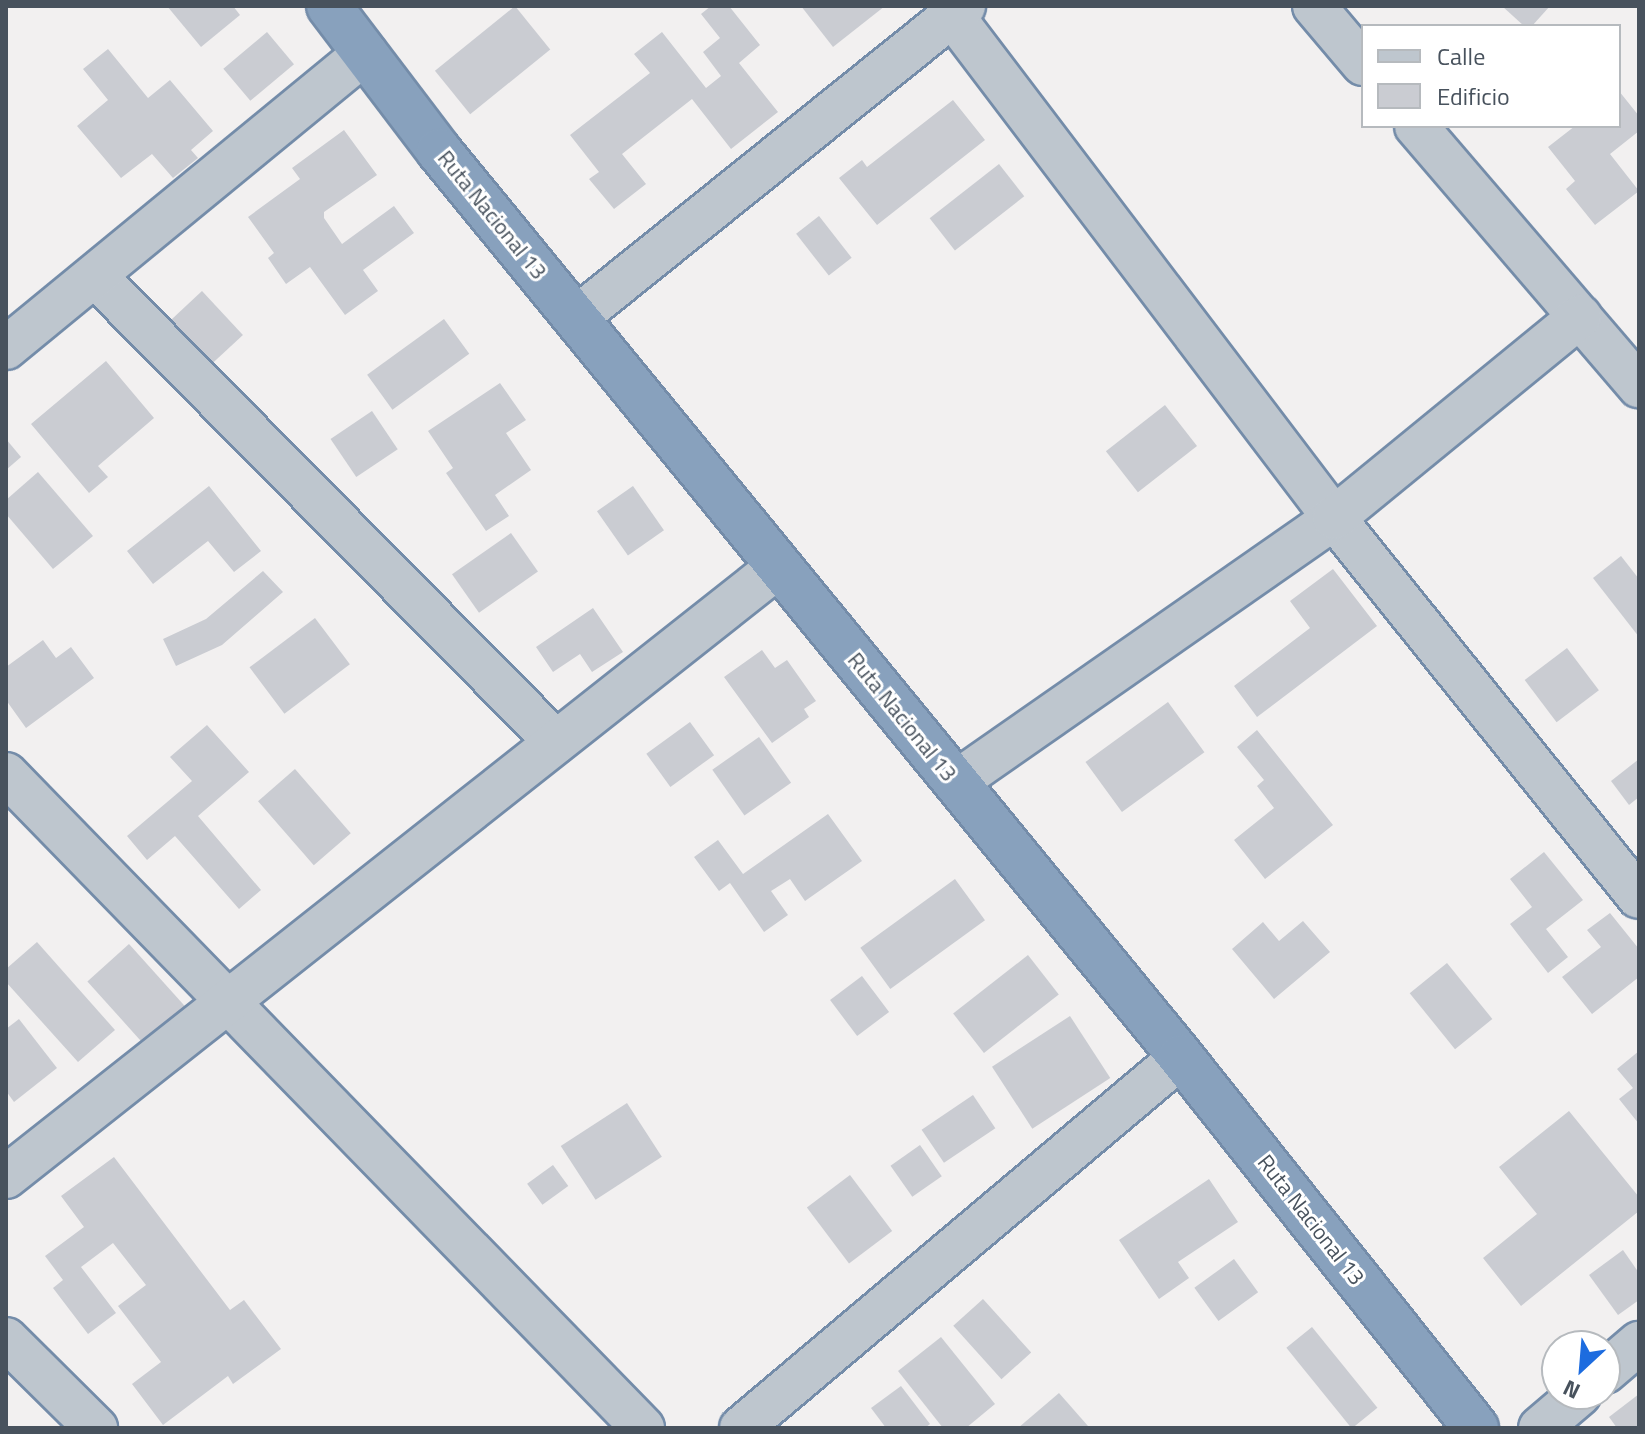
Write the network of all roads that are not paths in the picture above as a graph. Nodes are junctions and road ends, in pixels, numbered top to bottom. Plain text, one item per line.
1 (1314, 6) edge
2 (334, 8) edge
3 (958, 11) edge
4 (365, 53) junction
5 (1361, 62) edge
6 (1418, 128) edge
7 (96, 277) junction
8 (1580, 317) junction
9 (576, 318) junction
10 (6, 348) edge
11 (1639, 386) edge
12 (1334, 518) junction
13 (779, 566) junction
14 (556, 742) junction
15 (6, 774) edge
16 (956, 782) junction
17 (1639, 897) edge
18 (226, 1000) junction
19 (1181, 1057) junction
20 (6, 1177) edge
21 (6, 1339) edge
22 (1639, 1343) edge
23 (1621, 1358) edge
24 (1561, 1410) edge
25 (96, 1428) edge
26 (643, 1428) edge
27 (741, 1428) edge
28 (1476, 1428) edge
29 (1540, 1428) edge

1 - 5 street
2 - 4 highway, Ruta Nacional 13
3 - 9 street
3 - 12 street
4 - 7 street
4 - 9 highway, Ruta Nacional 13
6 - 8 street
7 - 10 street
7 - 14 street
8 - 11 street
8 - 12 street
9 - 13 highway, Ruta Nacional 13
12 - 16 street
12 - 17 street
13 - 14 street
13 - 16 highway, Ruta Nacional 13
14 - 18 street
15 - 18 street
16 - 19 highway, Ruta Nacional 13
18 - 20 street
18 - 26 street
19 - 27 street
19 - 28 highway, Ruta Nacional 13
21 - 25 street
22 - 23 street
24 - 29 street

